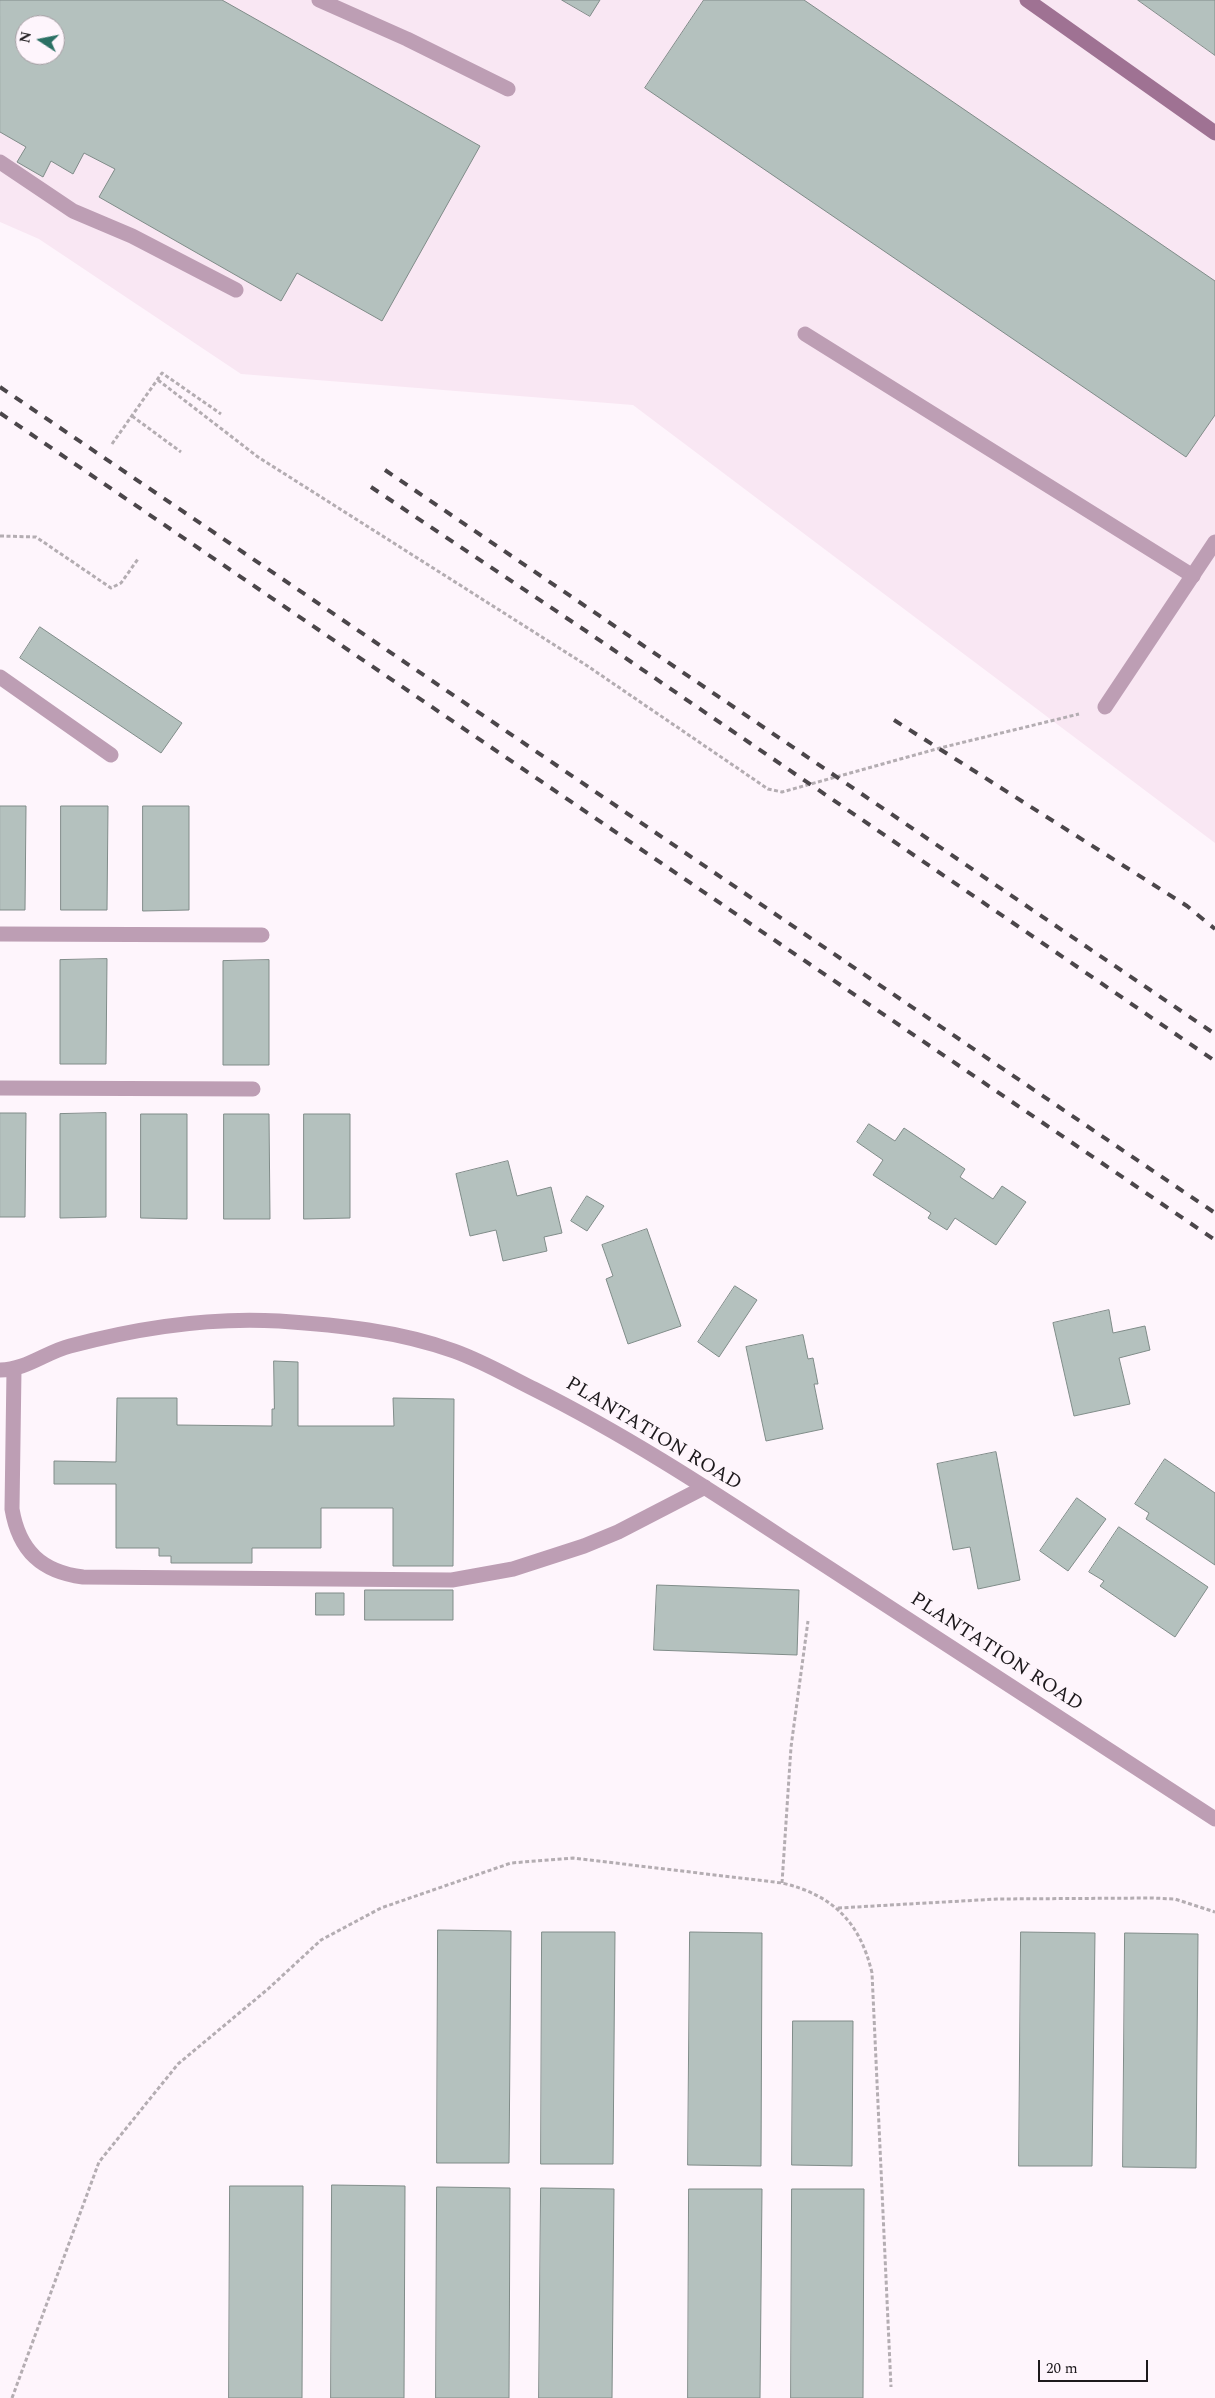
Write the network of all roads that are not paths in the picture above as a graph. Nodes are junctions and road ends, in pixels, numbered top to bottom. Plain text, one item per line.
1 (318, 0) edge
2 (1027, 0) edge
3 (508, 89) dead end
4 (1215, 133) edge
5 (0, 162) edge
6 (236, 290) dead end
7 (805, 334) dead end
8 (1215, 542) edge
9 (1192, 576) junction
10 (0, 677) edge
11 (1105, 707) road end
12 (111, 755) dead end
13 (0, 934) edge
14 (262, 935) dead end
15 (0, 1088) edge
16 (253, 1090) dead end
17 (7, 1370) edge
18 (705, 1487) junction
19 (1215, 1819) edge

1 - 3 street
2 - 4 street
5 - 6 street
7 - 9 street
8 - 9 street
9 - 11 street
10 - 12 street
13 - 14 street
15 - 16 street
17 - 18 street, PLANTATION ROAD
17 - 18 street
18 - 19 street, PLANTATION ROAD

